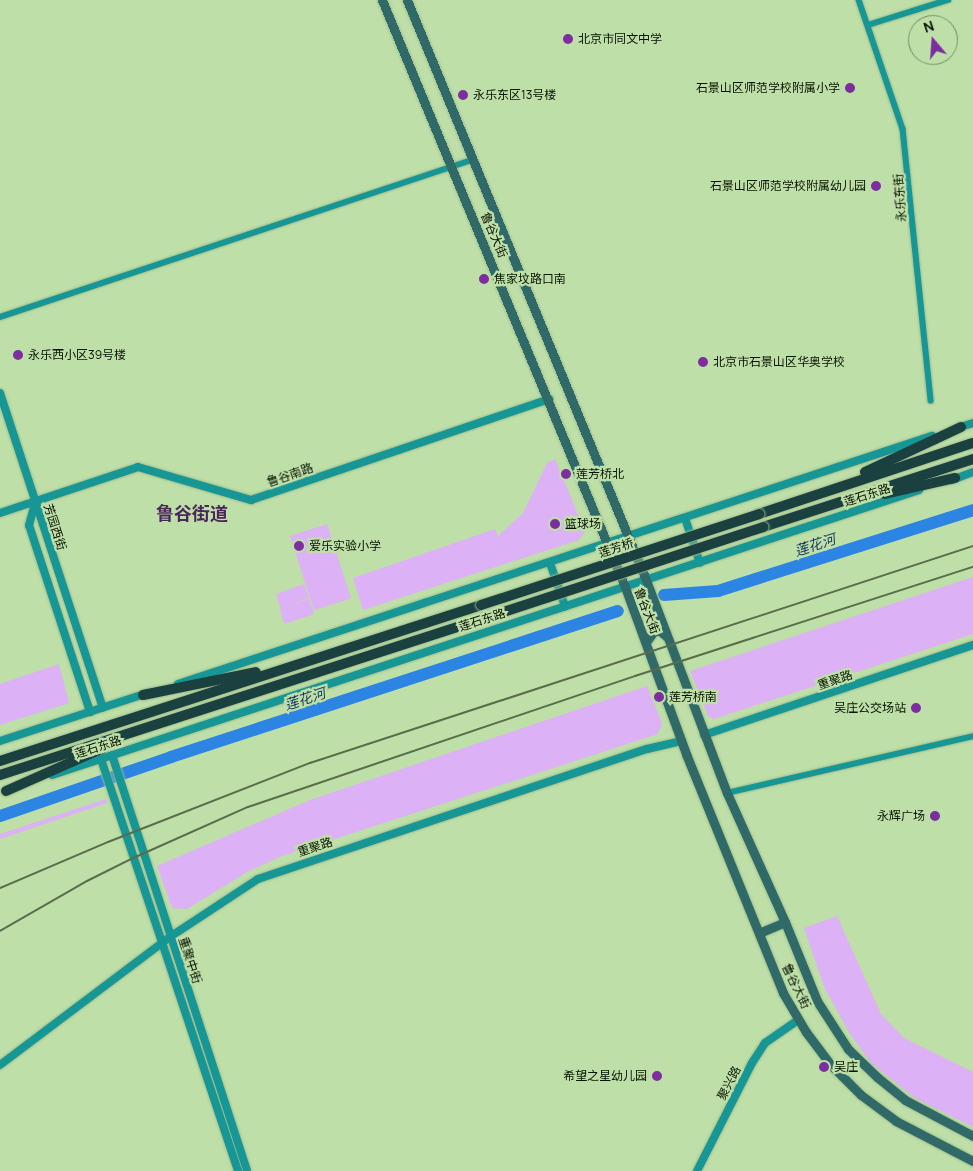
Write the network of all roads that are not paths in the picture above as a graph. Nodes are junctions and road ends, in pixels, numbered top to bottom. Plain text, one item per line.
1 (382, 0) edge
2 (407, 0) edge
3 (859, 0) edge
4 (948, 0) edge
5 (868, 25) junction
6 (472, 160) junction
7 (452, 167) junction
8 (0, 317) edge
9 (0, 393) edge
10 (549, 399) junction
11 (931, 401) dead end
12 (973, 423) edge
13 (961, 427) junction
14 (973, 443) edge
15 (973, 459) edge
16 (973, 472) edge
17 (955, 478) junction
18 (828, 490) junction
19 (36, 501) junction
20 (832, 505) junction
21 (0, 513) edge
22 (759, 514) joint
23 (685, 518) junction
24 (763, 527) joint
25 (627, 538) junction
26 (607, 545) junction
27 (550, 563) junction
28 (700, 563) junction
29 (646, 580) junction
30 (625, 587) junction
31 (481, 605) joint
32 (565, 606) junction
33 (485, 618) joint
34 (666, 636) junction
35 (646, 642) junction
36 (973, 645) edge
37 (304, 663) junction
38 (143, 695) junction
39 (103, 708) junction
40 (90, 712) junction
41 (155, 725) junction
42 (704, 735) junction
43 (973, 736) edge
44 (0, 741) edge
45 (682, 741) junction
46 (112, 755) junction
47 (101, 759) junction
48 (0, 761) edge
49 (0, 775) edge
50 (3, 792) edge
51 (727, 793) junction
52 (785, 922) junction
53 (759, 933) junction
54 (170, 937) junction
55 (163, 943) junction
56 (798, 1020) junction
57 (0, 1065) edge
58 (973, 1136) edge
59 (973, 1161) edge
60 (238, 1171) edge
61 (247, 1171) edge
62 (697, 1171) edge

1 - 7 main road, 鲁谷大街
2 - 6 main road, 鲁谷大街
3 - 5 street, 永乐东街
4 - 5 street
5 - 11 street, 永乐东街
6 - 7 street
6 - 25 main road, 鲁谷大街
7 - 8 street
7 - 10 main road, 鲁谷大街
9 - 19 street
10 - 19 street, 鲁谷南路
10 - 26 main road, 鲁谷大街
12 - 13 street
13 - 18 highway
13 - 23 street
14 - 18 highway, 莲石东路
15 - 20 highway, 莲石东路
16 - 17 street, 莲石东路
17 - 20 highway
17 - 28 street, 莲石东路
18 - 22 highway, 莲石东路
19 - 21 street, 鲁谷南路
19 - 39 street, 芳园西街
19 - 40 street, 芳园西街
20 - 24 highway, 莲石东路
22 - 31 highway, 莲芳桥, bridge
23 - 25 street
23 - 28 street
24 - 33 highway, 莲芳桥, bridge
25 - 26 street
25 - 29 main road, 鲁谷大街
26 - 27 street
26 - 30 main road, 鲁谷大街
27 - 32 street
27 - 38 street
28 - 29 street, 莲石东路
29 - 30 street, 莲石东路
29 - 34 main road, 鲁谷大街
30 - 32 street, 莲石东路
30 - 35 main road, 鲁谷大街
31 - 37 highway, 莲石东路
32 - 46 street, 莲石东路
33 - 41 highway, 莲石东路
34 - 35 main road
34 - 42 main road, 鲁谷大街
35 - 45 main road, 鲁谷大街
36 - 42 street, 重聚路
37 - 38 highway
37 - 48 highway, 莲石东路
38 - 39 street
39 - 40 street
40 - 44 street
41 - 49 highway, 莲石东路
41 - 50 highway
42 - 51 main road, 鲁谷大街
43 - 51 street
45 - 53 main road, 鲁谷大街
45 - 54 street, 重聚路
46 - 47 street, 莲石东路
46 - 54 street, 重聚中街
47 - 50 street, 莲石东路
47 - 55 street, 重聚中街
51 - 52 main road, 鲁谷大街
52 - 53 main road
52 - 58 main road, 鲁谷大街
53 - 56 main road, 鲁谷大街
54 - 55 street, 重聚路
54 - 61 street, 重聚中街
55 - 57 street, 重聚路
55 - 60 street, 重聚中街
56 - 59 main road, 鲁谷大街
56 - 62 street, 聚兴路

